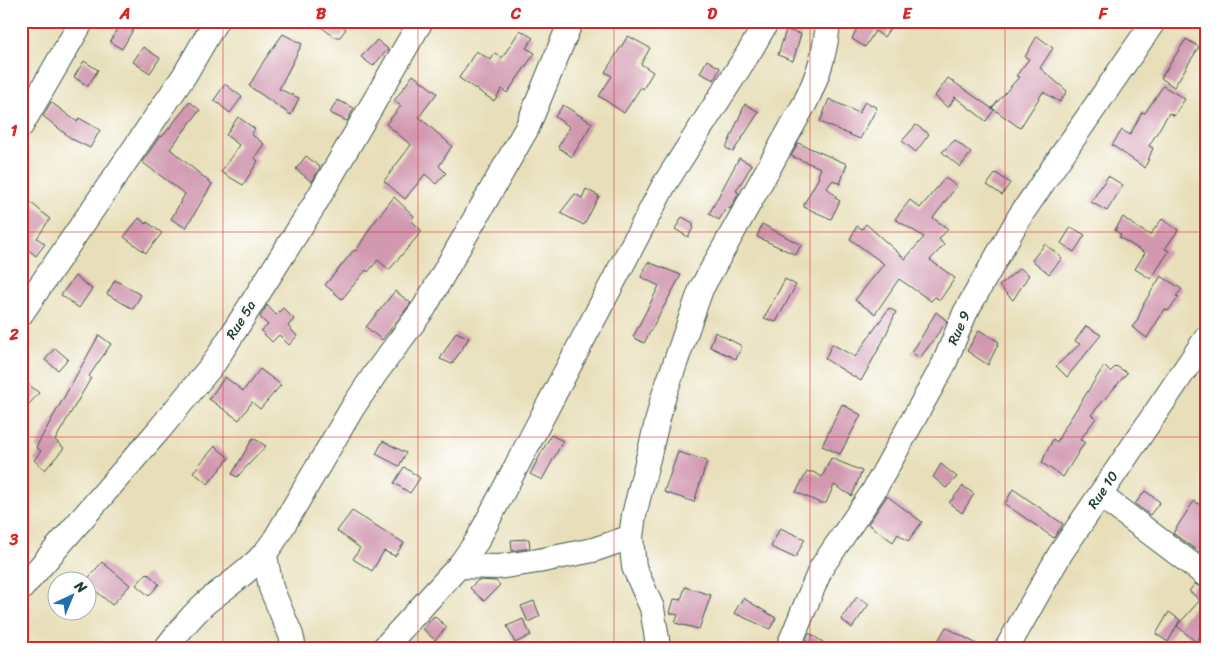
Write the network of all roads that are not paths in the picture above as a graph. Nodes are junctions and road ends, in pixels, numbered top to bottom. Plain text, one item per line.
1 (82, 21) edge
2 (216, 21) edge
3 (421, 21) edge
4 (571, 21) edge
5 (767, 21) edge
6 (828, 21) edge
7 (1154, 21) edge
8 (21, 126) edge
9 (21, 314) edge
10 (1207, 337) edge
11 (1100, 495) junction
12 (631, 537) junction
13 (265, 555) junction
14 (459, 566) junction
15 (1207, 576) edge
16 (24, 583) edge
17 (396, 644) edge
18 (166, 648) edge
19 (294, 648) edge
20 (657, 648) edge
21 (788, 648) edge
22 (1007, 648) edge

1 - 8 street
2 - 9 street
3 - 16 street, Rue 5a
4 - 13 street
5 - 14 street
6 - 12 street
7 - 21 street, Rue 9
10 - 11 street, Rue 10
11 - 15 street
11 - 22 street, Rue 10
12 - 14 street
12 - 20 street
13 - 18 street
13 - 19 street
14 - 17 street

